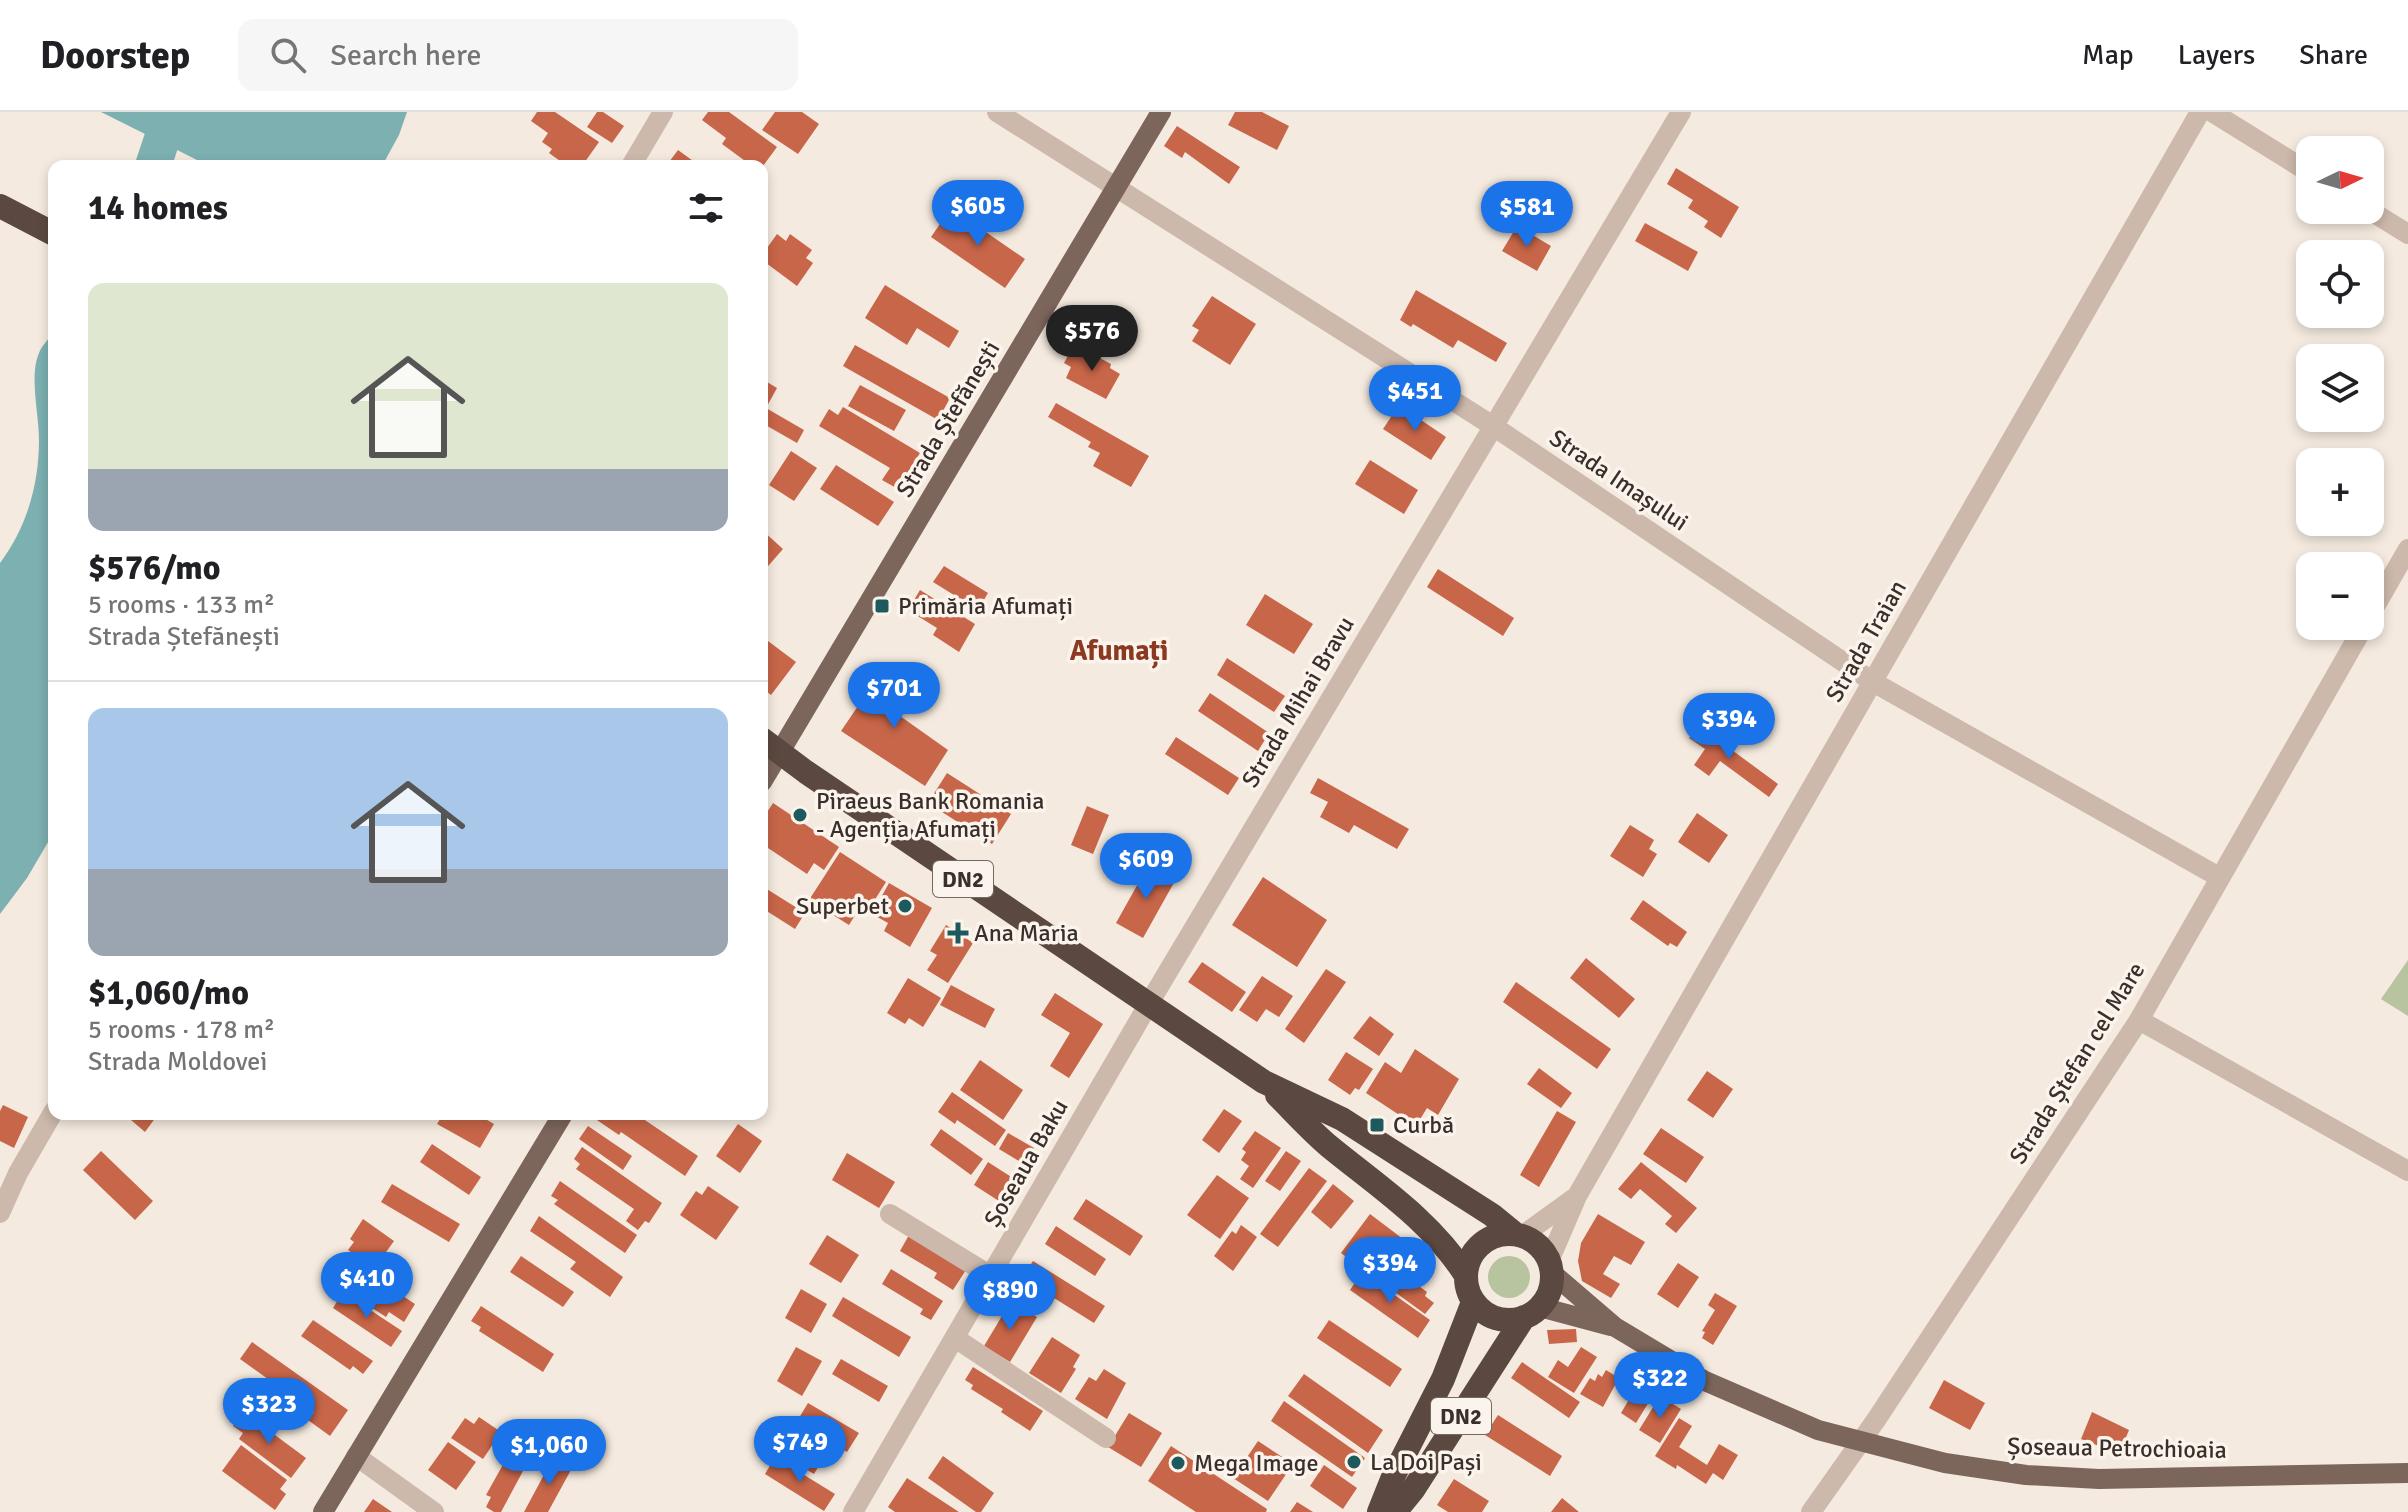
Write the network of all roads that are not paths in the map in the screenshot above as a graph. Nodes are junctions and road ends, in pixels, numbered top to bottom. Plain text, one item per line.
1 (663, 112) edge
2 (997, 112) edge
3 (1161, 112) edge
4 (1681, 112) edge
5 (2200, 112) edge
6 (2212, 112) edge
7 (635, 160) edge
8 (2296, 164) edge
9 (1117, 186) junction
10 (0, 206) edge
11 (2384, 219) edge
12 (48, 231) edge
13 (2408, 234) edge
14 (1493, 426) junction
15 (2408, 549) edge
16 (2384, 591) edge
17 (2356, 640) edge
18 (1873, 682) junction
19 (771, 746) edge
20 (2219, 877) junction
21 (1148, 1005) junction
22 (2139, 1020) junction
23 (1264, 1082) junction
24 (49, 1120) edge
25 (559, 1120) edge
26 (2408, 1171) edge
27 (1577, 1196) junction
28 (0, 1213) edge
29 (890, 1214) dead end
30 (1519, 1234) junction
31 (1550, 1267) junction
32 (1465, 1274) junction
33 (991, 1276) junction
34 (1473, 1302) junction
35 (1532, 1312) junction
36 (1615, 1327) junction
37 (955, 1338) junction
38 (1106, 1438) dead end
39 (1861, 1442) junction
40 (356, 1456) junction
41 (2408, 1473) edge
42 (323, 1512) edge
43 (434, 1512) edge
44 (853, 1512) edge
45 (1379, 1512) edge
46 (1395, 1512) edge
47 (1811, 1512) edge

1 - 7 street
2 - 9 street, Strada Imașului
3 - 9 main road, Strada Ștefănești
4 - 14 street, Strada Mihai Bravu
5 - 18 street, Strada Traian
6 - 8 street
9 - 14 street, Strada Imașului
9 - 19 main road, Strada Ștefănești
10 - 12 highway
11 - 13 street
14 - 18 street, Strada Imașului
14 - 21 street, Strada Mihai Bravu
15 - 16 street
17 - 20 street, Strada Ștefan cel Mare
18 - 20 street, Strada Imașului
18 - 27 street, Strada Traian
19 - 21 highway, DN2
20 - 22 street, Strada Ștefan cel Mare
21 - 23 highway, DN2
21 - 33 street, Șoseaua Baku
22 - 26 street
22 - 39 street, Strada Ștefan cel Mare
23 - 30 highway, DN2
23 - 32 highway, DN2
24 - 28 street
25 - 40 main road
27 - 30 street, Strada Traian
27 - 31 street, Strada Traian
29 - 33 street
30 - 31 highway, DN2
30 - 32 highway
31 - 35 highway, DN2
31 - 36 main road, Șoseaua Petrochioaia
32 - 34 highway, DN2
33 - 37 street, Șoseaua Baku
34 - 35 highway
34 - 45 highway, DN2
35 - 36 main road, Șoseaua Petrochioaia
35 - 46 highway, DN2
36 - 39 main road, Șoseaua Petrochioaia
37 - 38 street
37 - 44 street, Șoseaua Baku
39 - 41 main road, Șoseaua Petrochioaia
39 - 47 street, Strada Ștefan cel Mare
40 - 42 main road
40 - 43 street

